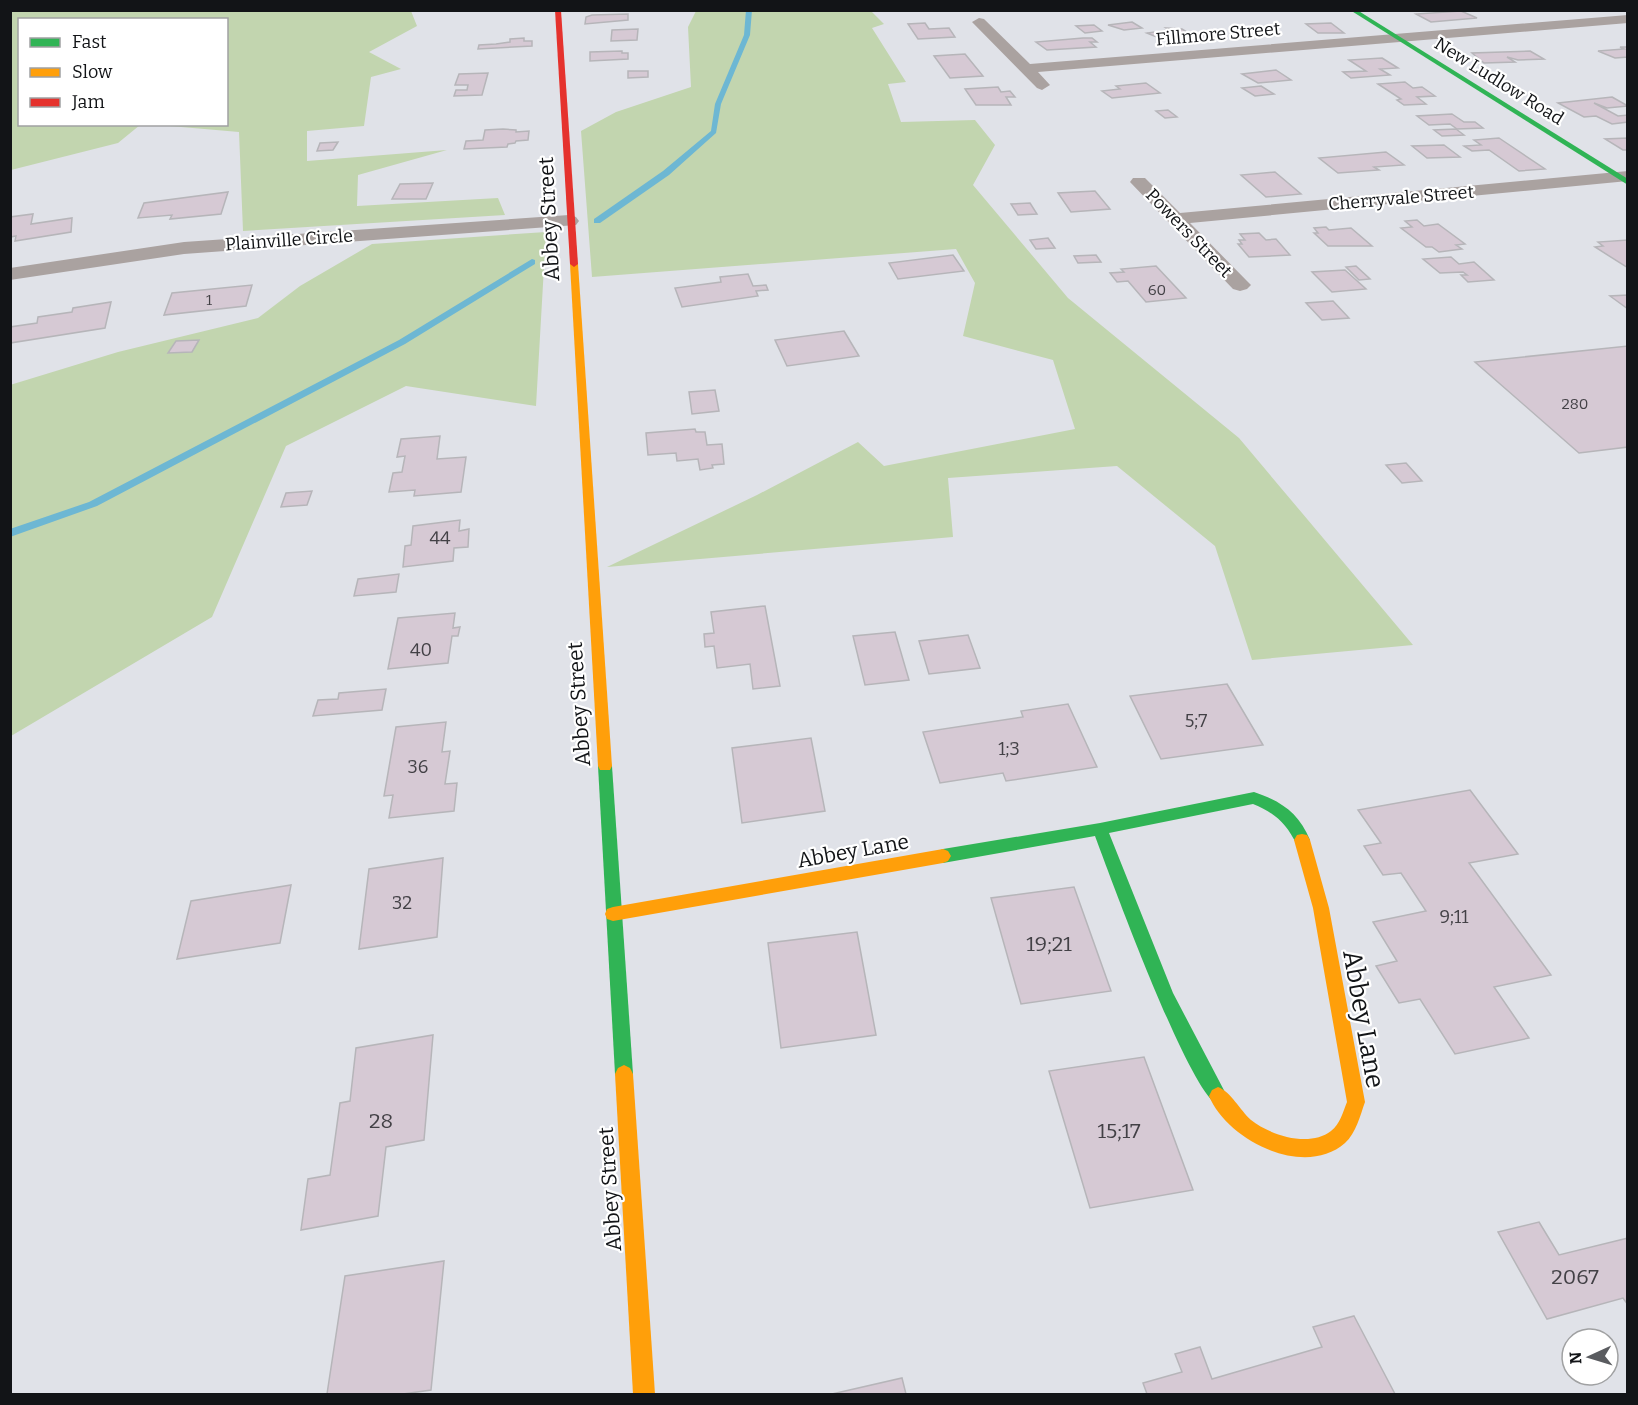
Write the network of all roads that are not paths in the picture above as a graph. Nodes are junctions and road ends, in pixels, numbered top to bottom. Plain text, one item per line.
1 (558, 10) edge
2 (1352, 10) edge
3 (1628, 19) edge
4 (979, 22) dead end
5 (1396, 38) junction
6 (1026, 69) junction
7 (1048, 90) dead end
8 (1624, 179) edge
9 (1139, 182) dead end
10 (1175, 219) junction
11 (569, 221) junction
12 (10, 274) edge
13 (1240, 285) dead end
14 (1100, 829) junction
15 (613, 914) junction
16 (644, 1395) edge

1 - 11 street, Abbey Street
2 - 5 street, New Ludlow Road
3 - 5 street, Fillmore Street
4 - 6 street
5 - 6 street, Fillmore Street
5 - 8 street, New Ludlow Road
6 - 7 street
8 - 10 street, Cherryvale Street
9 - 10 street, Powers Street
10 - 13 street, Powers Street
11 - 12 street, Plainville Circle
11 - 15 street, Abbey Street
14 - 14 street, Abbey Lane
14 - 15 street, Abbey Lane
15 - 16 street, Abbey Street

